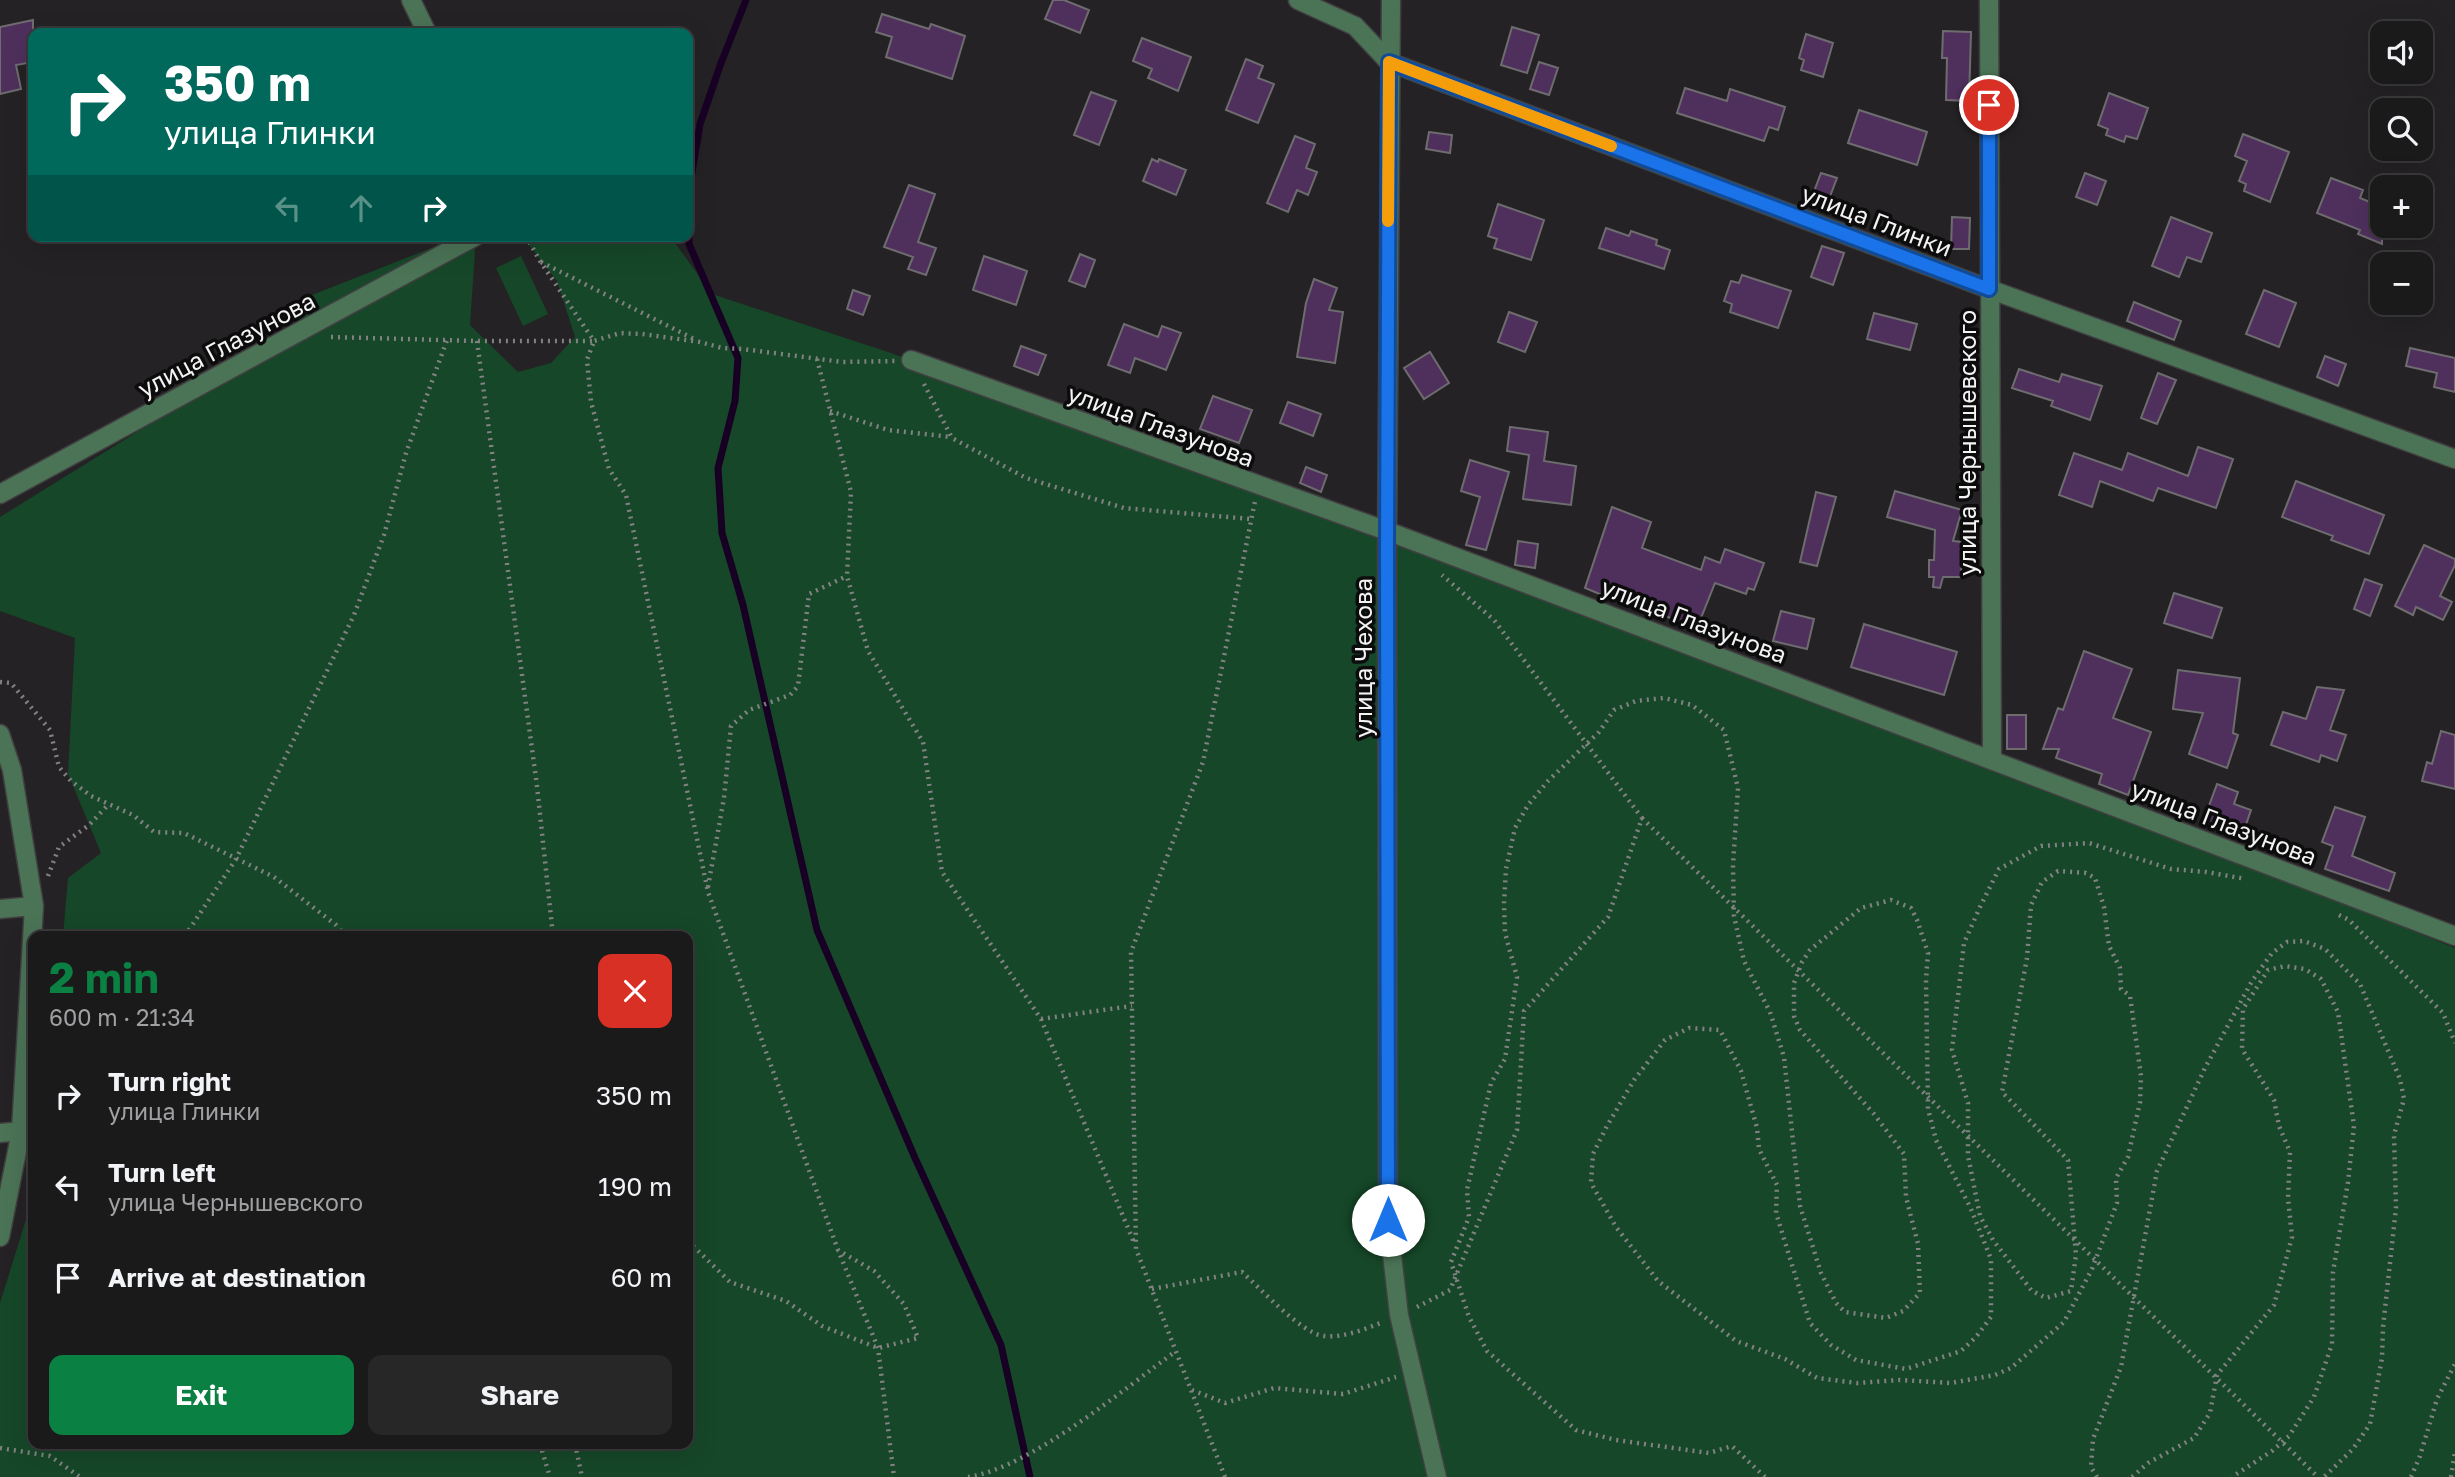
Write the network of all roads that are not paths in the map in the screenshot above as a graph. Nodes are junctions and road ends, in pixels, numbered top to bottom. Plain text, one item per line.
1 (411, 0) edge
2 (1298, 0) edge
3 (1391, 0) edge
4 (1989, 0) edge
5 (425, 28) edge
6 (1389, 62) junction
7 (465, 242) edge
8 (1989, 289) junction
9 (911, 360) road end
10 (2455, 459) edge
11 (0, 494) edge
12 (1387, 531) junction
13 (0, 734) edge
14 (1992, 760) junction
15 (33, 900) junction
16 (0, 909) edge
17 (31, 931) edge
18 (2455, 936) edge
19 (28, 996) edge
20 (21, 1131) junction
21 (0, 1133) edge
22 (0, 1237) edge
23 (1437, 1477) edge

1 - 5 street
2 - 6 street, улица Глинки
3 - 6 street, улица Чехова
4 - 8 street, улица Чернышевского
6 - 8 street, улица Глинки
6 - 12 street, улица Чехова
7 - 11 street, улица Глазунова
8 - 10 street, улица Глинки
8 - 14 street, улица Чернышевского
9 - 12 street, улица Глазунова
12 - 14 street, улица Глазунова
12 - 23 street, улица Чехова
13 - 15 street
14 - 18 street, улица Глазунова
15 - 16 street
15 - 17 street
19 - 20 street
20 - 21 street
20 - 22 street

